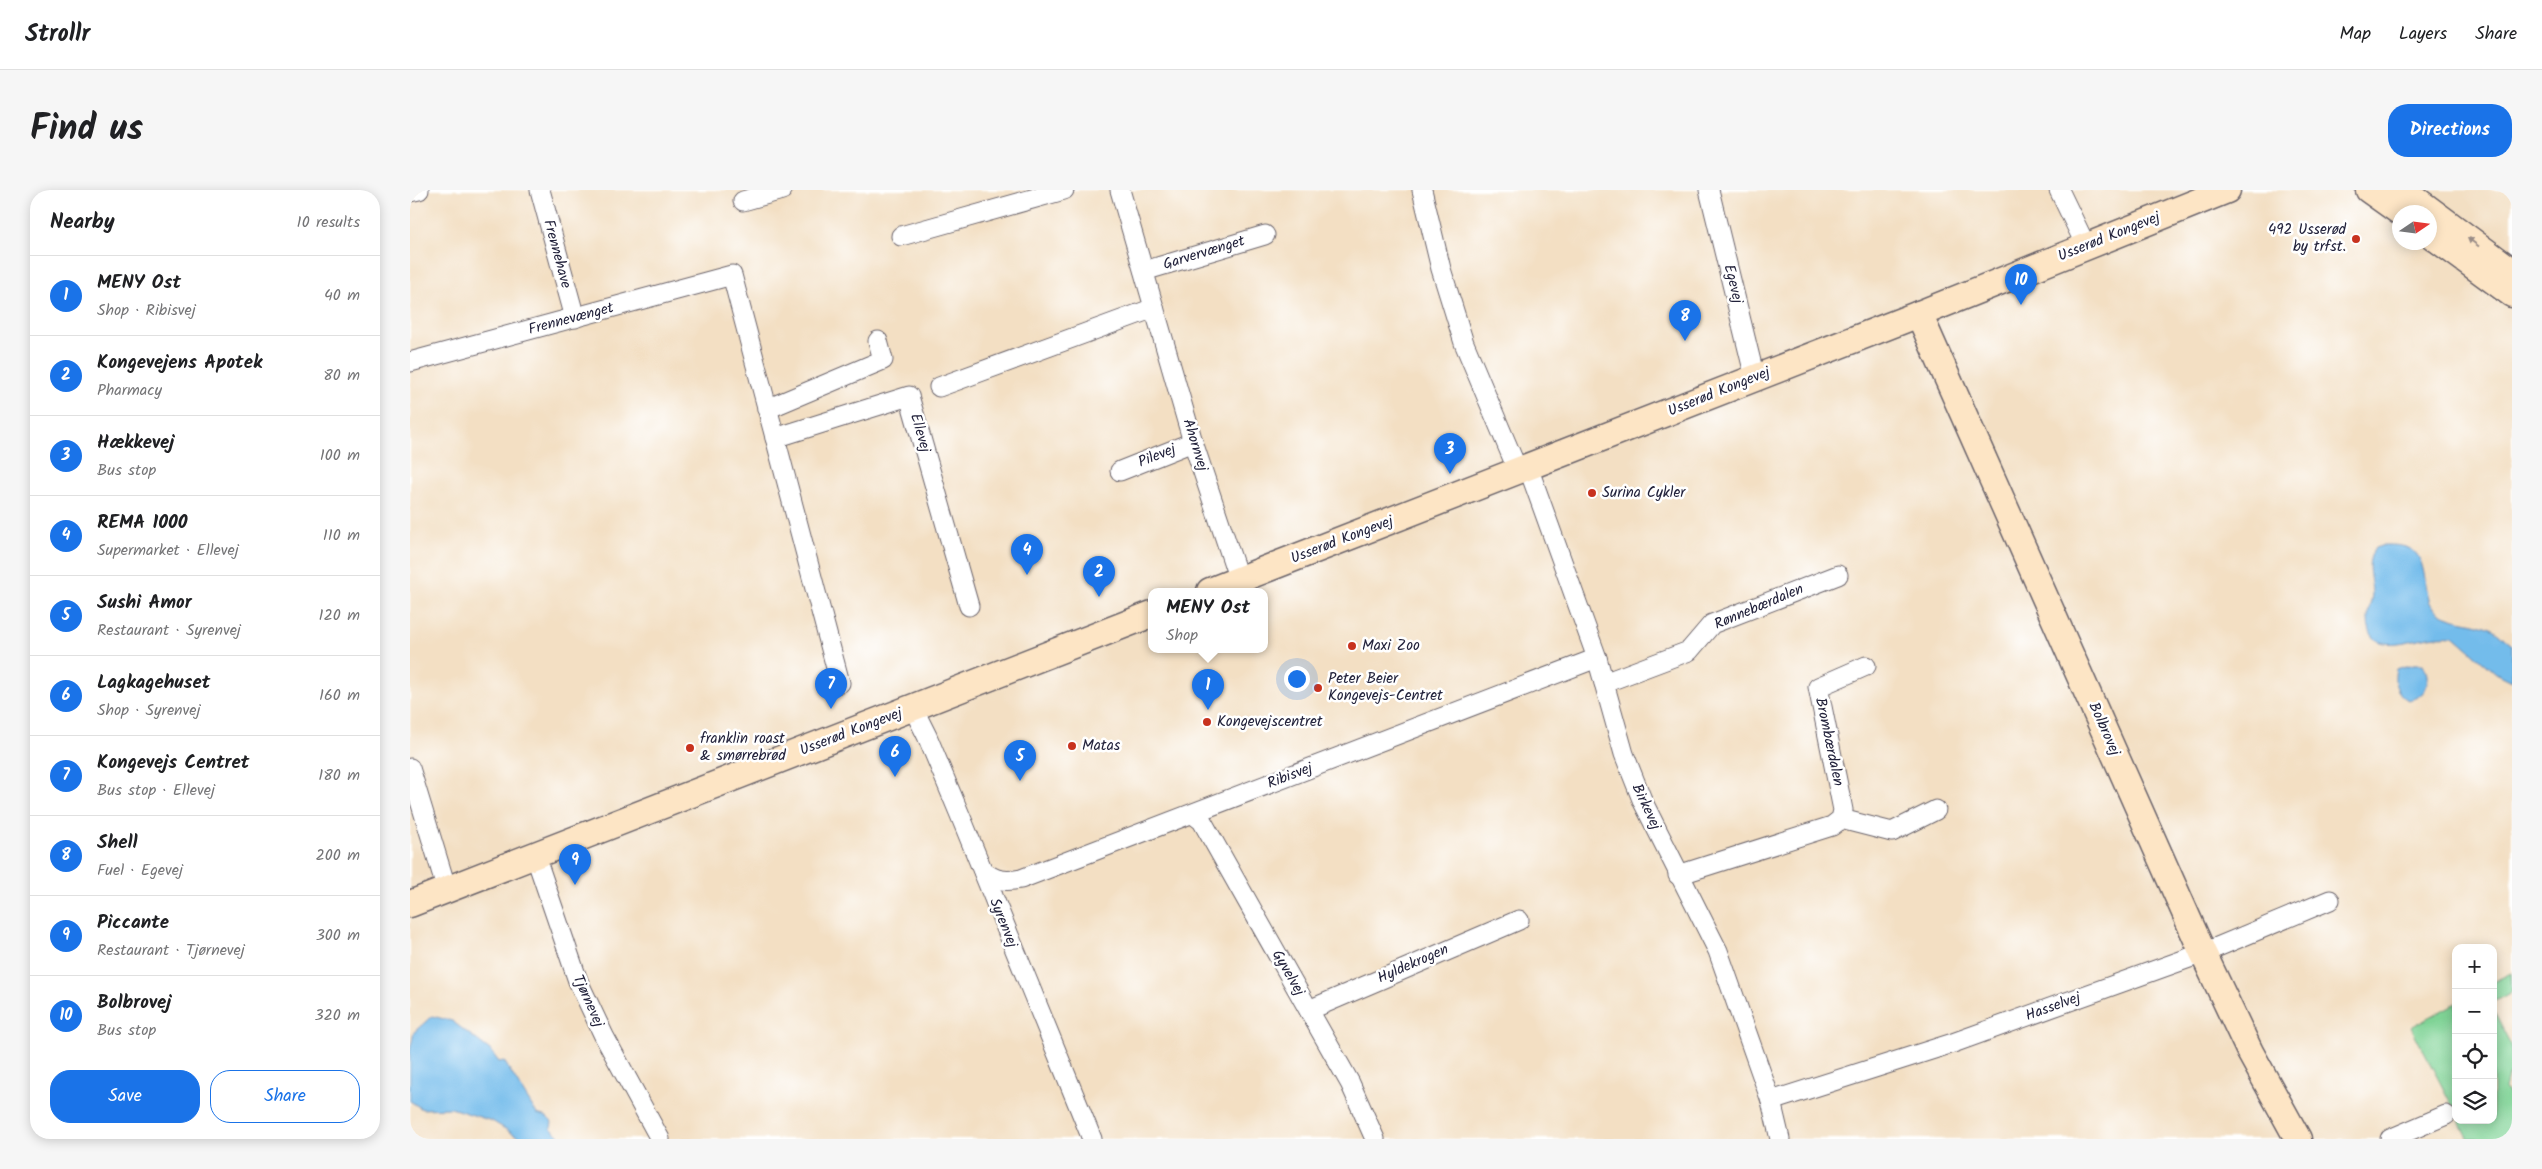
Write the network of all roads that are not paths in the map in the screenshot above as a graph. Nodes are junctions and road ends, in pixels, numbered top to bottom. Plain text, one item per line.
1 (419, 190) edge
2 (540, 190) edge
3 (782, 190) edge
4 (1064, 190) edge
5 (1120, 190) edge
6 (1422, 190) edge
7 (1709, 190) edge
8 (2059, 190) edge
9 (2227, 190) edge
10 (2369, 190) edge
11 (2403, 190) edge
12 (410, 192) edge
13 (743, 201) dead end
14 (2392, 206) edge
15 (1265, 235) dead end
16 (901, 236) dead end
17 (2437, 239) edge
18 (2086, 246) junction
19 (1144, 271) junction
20 (2512, 271) edge
21 (2512, 294) edge
22 (1154, 308) junction
23 (1919, 314) junction
24 (575, 318) junction
25 (878, 341) dead end
26 (410, 362) edge
27 (1755, 378) junction
28 (939, 387) dead end
29 (767, 409) junction
30 (775, 438) junction
31 (1193, 442) junction
32 (1523, 469) junction
33 (1120, 471) dead end
34 (1838, 575) dead end
35 (1239, 580) junction
36 (1218, 588) edge
37 (969, 606) dead end
38 (1148, 616) edge
39 (1596, 658) junction
40 (1866, 666) dead end
41 (840, 682) dead end
42 (1604, 683) junction
43 (913, 708) junction
44 (410, 768) edge
45 (1936, 810) dead end
46 (1193, 814) junction
47 (1841, 819) junction
48 (535, 855) junction
49 (983, 871) junction
50 (1678, 875) junction
51 (447, 890) junction
52 (2330, 900) dead end
53 (410, 904) edge
54 (1518, 920) dead end
55 (2204, 953) junction
56 (1309, 1010) junction
57 (1771, 1101) junction
58 (2446, 1115) dead end
59 (660, 1139) edge
60 (1092, 1139) edge
61 (1375, 1139) edge
62 (1780, 1139) edge
63 (2298, 1139) edge
64 (2390, 1139) edge

1 - 12 street
2 - 24 street, Frennehave
3 - 13 street
4 - 16 street
5 - 19 street, Ahornvej
6 - 32 street, Birkevej
7 - 27 street, Egevej
8 - 18 street
9 - 18 main road, Usserød Kongevej
10 - 14 main road
20 -> 11 main road
15 - 19 street, Garvervænget
17 - 21 main road
18 - 23 main road, Usserød Kongevej
19 - 22 street, Ahornvej
22 - 28 street
22 - 31 street, Ahornvej
23 - 27 main road, Usserød Kongevej
23 - 55 main road, Bolbrovej
24 - 26 street, Frennevænget
24 - 29 street, Frennevænget
25 - 29 street
27 - 32 main road, Usserød Kongevej
29 - 30 street
30 - 37 street, Ellevej
30 - 41 street
31 - 33 street, Pilevej
31 - 35 street, Ahornvej
32 - 35 main road, Usserød Kongevej
32 - 39 street, Birkevej
34 - 42 street, Rønnebærdalen
35 - 36 main road, Usserød Kongevej
38 - 43 main road, Usserød Kongevej
39 - 42 street, Birkevej
39 - 46 street, Ribisvej
40 - 47 street, Brombærdalen
42 - 50 street, Birkevej
43 - 48 main road, Usserød Kongevej
43 - 49 street, Syrenvej
44 - 51 street
45 - 47 street
46 - 49 street, Ribisvej
46 - 56 street, Gyvelvej
47 - 50 street
48 - 51 main road, Usserød Kongevej
48 - 59 street, Tjørnevej
49 - 60 street, Syrenvej
50 - 57 street, Birkevej
51 - 53 main road, Usserød Kongevej
52 - 55 street, Hasselvej
54 - 56 street, Hyldekrogen
55 - 57 street, Hasselvej
55 - 63 main road, Bolbrovej
56 - 61 street, Gyvelvej
57 - 62 street, Birkevej
58 - 64 street

